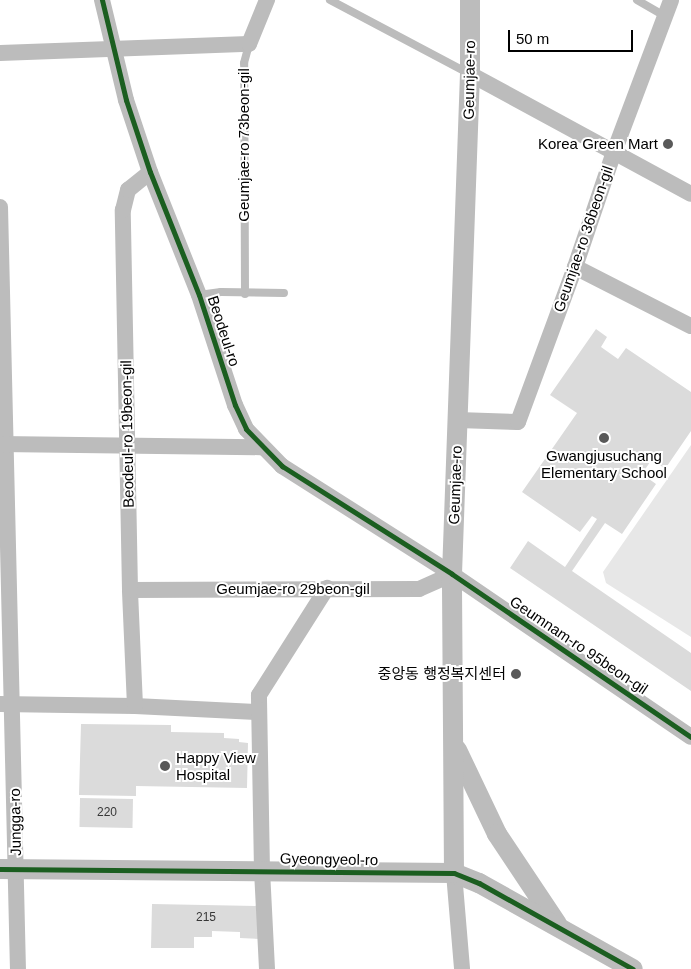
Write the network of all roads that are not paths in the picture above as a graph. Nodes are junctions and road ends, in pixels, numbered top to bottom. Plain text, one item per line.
1 (102, 0) edge
2 (267, 0) edge
3 (330, 0) edge
4 (470, 0) edge
5 (637, 0) edge
6 (671, 0) edge
7 (666, 17) junction
8 (249, 44) junction
9 (113, 48) junction
10 (0, 53) edge
11 (470, 74) junction
12 (614, 152) junction
13 (150, 172) junction
14 (691, 194) edge
15 (0, 207) edge
16 (575, 267) junction
17 (284, 293) dead end
18 (245, 294) junction
19 (199, 295) junction
20 (691, 326) edge
21 (458, 420) junction
22 (3, 444) edge
23 (127, 445) junction
24 (261, 447) junction
25 (452, 574) junction
26 (327, 588) junction
27 (130, 590) junction
28 (6, 704) edge
29 (135, 706) junction
30 (259, 712) junction
31 (691, 736) edge
32 (453, 742) junction
33 (8, 869) edge
34 (262, 871) junction
35 (454, 873) junction
36 (559, 928) junction
37 (18, 969) edge
38 (267, 969) edge
39 (462, 969) edge
40 (633, 969) edge

1 - 9 street, Beodeul-ro
2 - 8 street, Geumjae-ro 73beon-gil
3 - 11 lane
4 - 11 street, Geumjae-ro
5 - 7 lane
6 - 7 street, Geumjae-ro 36beon-gil
7 - 12 street, Geumjae-ro 36beon-gil
8 - 9 street
8 - 18 lane, Geumjae-ro 73beon-gil
9 - 10 street
9 - 13 street, Beodeul-ro
11 - 12 street
11 - 21 street, Geumjae-ro
12 - 14 street
12 - 16 street, Geumjae-ro 36beon-gil
13 - 19 street, Beodeul-ro
13 - 23 street, Beodeul-ro 19beon-gil
15 - 22 street, Jungga-ro
16 - 20 street
16 - 21 street, Geumjae-ro 36beon-gil
17 - 18 lane, Beodeul-ro
18 - 19 lane, Beodeul-ro
19 - 24 street, Beodeul-ro
21 - 25 street, Geumjae-ro
22 - 23 street
22 - 28 street, Jungga-ro
23 - 24 street
23 - 27 street, Beodeul-ro 19beon-gil
24 - 25 street, Beodeul-ro
25 - 26 street, Geumjae-ro 29beon-gil
25 - 31 street, Geumnam-ro 95beon-gil
25 - 32 street, Geumjae-ro
26 - 27 street, Geumjae-ro 29beon-gil
26 - 30 street
27 - 29 street, Beodeul-ro 19beon-gil
28 - 29 street
28 - 33 street, Jungga-ro
29 - 30 street
30 - 34 street
32 - 35 street, Geumjae-ro
32 - 36 street
33 - 34 street, Gyeongyeol-ro
33 - 37 street, Jungga-ro
34 - 35 street, Gyeongyeol-ro
34 - 38 street
35 - 36 street, Gyeongyeol-ro
35 - 39 street, Geumjae-ro
36 - 40 street, Gyeongyeol-ro

